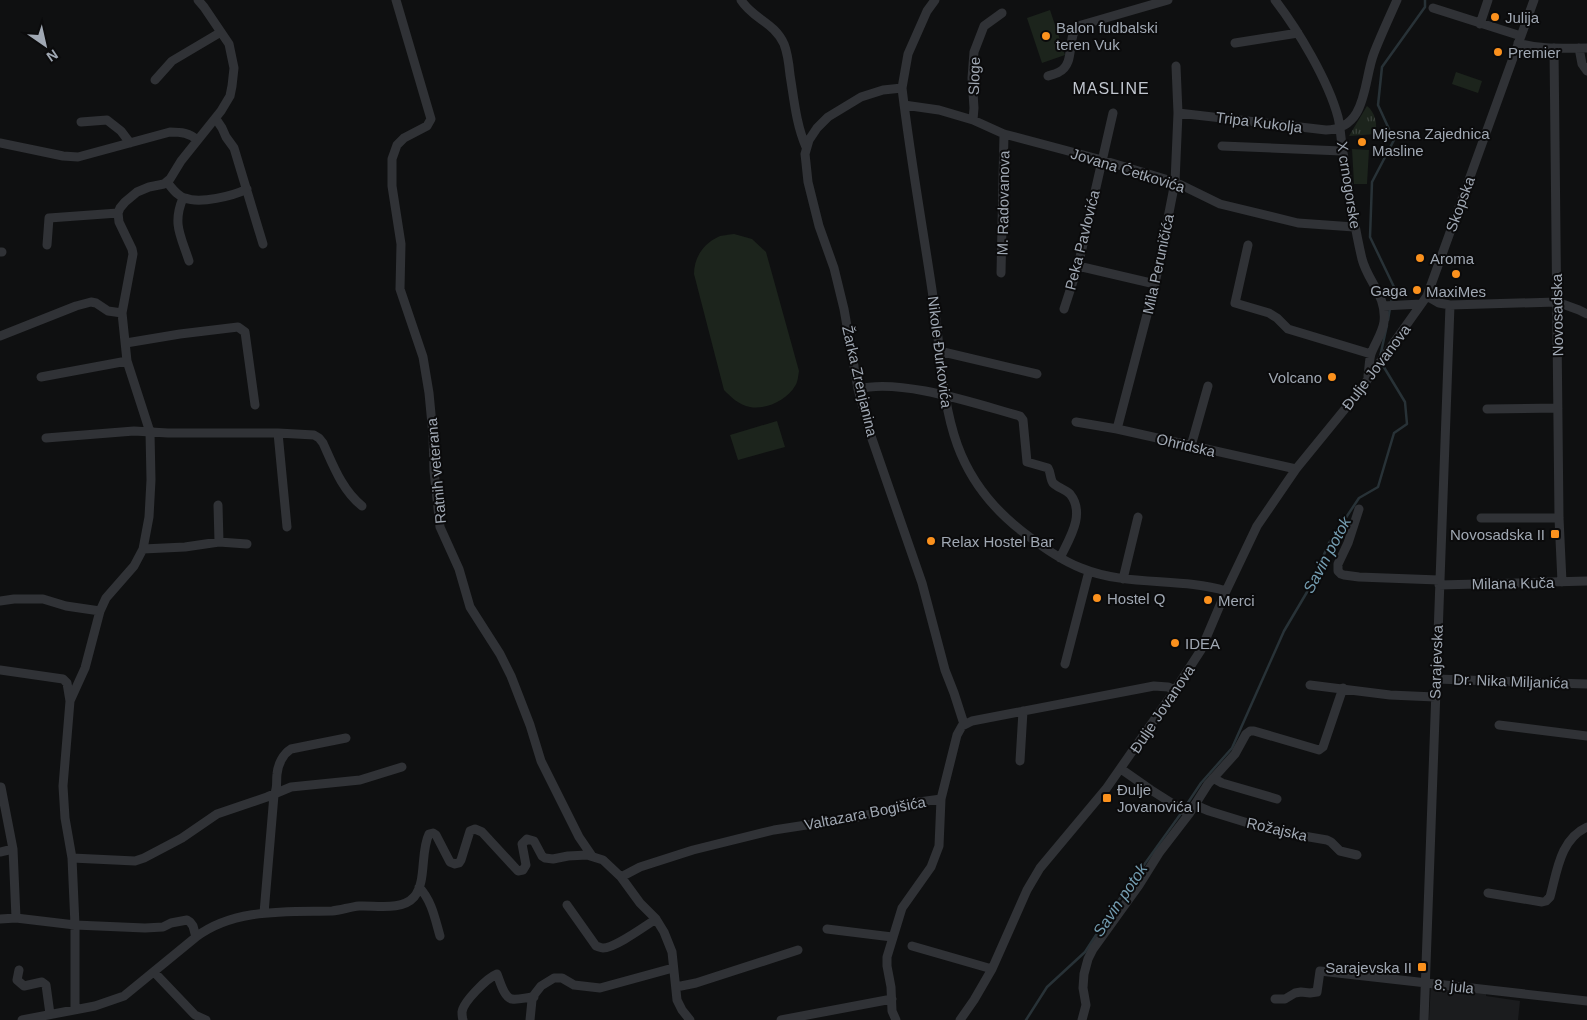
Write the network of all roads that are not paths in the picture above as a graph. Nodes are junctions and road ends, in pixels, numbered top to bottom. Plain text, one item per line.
1 (199, 0) edge
2 (396, 0) edge
3 (741, 0) edge
4 (935, 0) edge
5 (1168, 0) edge
6 (1275, 0) edge
7 (1397, 0) edge
8 (1488, 0) edge
9 (1534, 0) edge
10 (1433, 8) dead end
11 (1002, 12) dead end
12 (1480, 24) junction
13 (221, 32) junction
14 (1298, 33) junction
15 (1519, 40) junction
16 (1235, 43) dead end
17 (1554, 48) junction
18 (1583, 48) edge
19 (1176, 66) dead end
20 (1587, 72) edge
21 (1048, 76) dead end
22 (154, 80) dead end
23 (902, 88) junction
24 (904, 105) junction
25 (1178, 112) junction
26 (1113, 113) dead end
27 (216, 119) junction
28 (973, 120) junction
29 (80, 122) dead end
30 (1340, 128) junction
31 (1004, 134) junction
32 (198, 140) junction
33 (0, 143) edge
34 (130, 143) junction
35 (1222, 146) dead end
36 (806, 147) junction
37 (1342, 151) junction
38 (1102, 160) junction
39 (167, 182) junction
40 (1175, 182) junction
41 (247, 189) junction
42 (184, 198) junction
43 (118, 213) junction
44 (1354, 227) junction
45 (263, 244) dead end
46 (46, 245) dead end
47 (1248, 246) dead end
48 (189, 261) dead end
49 (1078, 266) junction
50 (1001, 273) dead end
51 (1155, 284) junction
52 (1424, 300) junction
53 (1557, 302) junction
54 (1450, 305) junction
55 (1385, 306) junction
56 (1064, 309) dead end
57 (122, 314) junction
58 (1587, 314) edge
59 (0, 336) edge
60 (126, 343) junction
61 (939, 352) junction
62 (1372, 354) junction
63 (127, 360) junction
64 (1037, 374) dead end
65 (41, 377) dead end
66 (1368, 378) junction
67 (1208, 386) dead end
68 (858, 389) junction
69 (944, 396) junction
70 (255, 404) dead end
71 (1558, 408) junction
72 (1488, 409) dead end
73 (1076, 422) dead end
74 (1118, 429) junction
75 (150, 432) junction
76 (278, 433) junction
77 (46, 438) dead end
78 (1191, 446) junction
79 (1296, 470) junction
80 (218, 505) dead end
81 (362, 506) dead end
82 (1360, 509) dead end
83 (1138, 517) dead end
84 (1481, 518) dead end
85 (1559, 518) junction
86 (287, 527) dead end
87 (219, 542) junction
88 (247, 544) dead end
89 (143, 549) junction
90 (1060, 558) junction
91 (1088, 571) junction
92 (1123, 579) junction
93 (1587, 581) edge
94 (1562, 582) junction
95 (1439, 583) junction
96 (1226, 591) junction
97 (0, 601) edge
98 (100, 611) junction
99 (1065, 664) dead end
100 (0, 670) edge
101 (1436, 679) junction
102 (1587, 684) edge
103 (1310, 685) dead end
104 (1343, 688) junction
105 (1176, 690) junction
106 (1435, 697) junction
107 (70, 701) junction
108 (1023, 711) junction
109 (964, 724) junction
110 (1499, 725) dead end
111 (1587, 736) edge
112 (346, 738) dead end
113 (1020, 761) dead end
114 (402, 767) dead end
115 (1120, 769) junction
116 (1213, 778) junction
117 (1, 787) edge
118 (274, 795) junction
119 (941, 799) junction
120 (1277, 799) dead end
121 (1195, 805) junction
122 (1185, 811) junction
123 (1587, 827) edge
124 (13, 849) junction
125 (0, 852) edge
126 (592, 856) junction
127 (1357, 856) dead end
128 (72, 858) junction
129 (621, 877) junction
130 (419, 887) junction
131 (1488, 893) dead end
132 (567, 905) dead end
133 (264, 913) junction
134 (0, 918) edge
135 (16, 918) junction
136 (656, 919) junction
137 (76, 925) junction
138 (827, 929) dead end
139 (440, 936) dead end
140 (196, 937) junction
141 (892, 937) junction
142 (912, 946) dead end
143 (798, 950) dead end
144 (673, 968) junction
145 (992, 969) junction
146 (18, 970) dead end
147 (154, 972) junction
148 (1425, 983) junction
149 (676, 987) junction
150 (534, 997) junction
151 (892, 999) junction
152 (1275, 999) dead end
153 (1587, 1001) edge
154 (75, 1009) junction
155 (50, 1014) junction
156 (22, 1020) edge
157 (206, 1020) edge
158 (463, 1020) edge
159 (530, 1020) edge
160 (690, 1020) edge
161 (781, 1020) edge
162 (896, 1020) edge
163 (960, 1020) edge
164 (1082, 1020) edge
165 (1424, 1020) edge

1 - 13 street
2 - 126 street, Ratnih veterana
3 - 36 street, Žarka Zrenjanina
4 - 23 street, Nikole Đurkovića
5 - 21 street
6 - 14 street, X crnogorske
7 - 30 street
8 - 12 street
9 - 15 street, Skopska
10 - 12 street
11 - 28 street, Sloge
12 - 15 street
13 - 22 street
13 - 27 street
14 - 16 street
14 - 30 street, X crnogorske
15 - 17 street
15 - 52 street, Skopska
17 - 18 street
17 - 53 street, Novosadska
18 - 20 street
19 - 25 street, Mila Peruničića
23 - 24 street, Nikole Đurkovića
23 - 36 street
24 - 28 street, Jovana Ćetkovića
24 - 61 street, Nikole Đurkovića
25 - 30 street, Tripa Kukolja
25 - 40 street, Mila Peruničića
26 - 38 street, Peka Pavlovića
27 - 32 street
27 - 41 street
28 - 31 street, Jovana Ćetkovića
29 - 34 street
30 - 37 street, X crnogorske
31 - 38 street, Jovana Ćetkovića
31 - 50 street, M. Radovanova
32 - 34 street
32 - 39 street
33 - 34 street
35 - 37 street
36 - 68 street, Žarka Zrenjanina
37 - 44 street, X crnogorske
38 - 40 street, Jovana Ćetkovića
38 - 49 street, Peka Pavlovića
39 - 42 street
39 - 43 street
40 - 44 street, Jovana Ćetkovića
40 - 51 street, Mila Peruničića
41 - 42 street
41 - 45 street
42 - 48 street
43 - 46 street
43 - 57 street
44 - 55 street, X crnogorske
47 - 62 street
49 - 51 street
49 - 56 street, Peka Pavlovića
51 - 74 street, Mila Peruničića
52 - 54 street
52 - 55 street
52 - 66 street, Đulje Jovanova
53 - 54 street
53 - 58 street
53 - 71 street, Novosadska
54 - 95 street, Sarajevska
55 - 62 street, X crnogorske
57 - 59 street
57 - 60 street
60 - 63 street
60 - 70 street
61 - 64 street
61 - 69 street, Nikole Đurkovića
62 - 66 street, X crnogorske
63 - 65 street
63 - 75 street
66 - 79 street, Đulje Jovanova
67 - 78 street
68 - 69 street
68 - 109 street, Žarka Zrenjanina
69 - 90 street, Nikole Đurkovića
69 - 90 street
71 - 72 street
71 - 85 street, Novosadska
73 - 74 street, Ohridska
74 - 78 street, Ohridska
75 - 76 street
75 - 77 street
75 - 89 street
76 - 81 street
76 - 86 street
78 - 79 street, Ohridska
79 - 96 street, Đulje Jovanova
80 - 87 street
82 - 95 street, Milana Kuča
83 - 92 street
84 - 85 street
85 - 94 street, Novosadska
87 - 88 street
87 - 89 street
89 - 98 street
90 - 91 street, Nikole Đurkovića
91 - 92 street, Nikole Đurkovića
91 - 99 street
92 - 96 street, Nikole Đurkovića
93 - 94 street, Milana Kuča
94 - 95 street, Milana Kuča
95 - 101 street, Sarajevska
96 - 105 street, Đulje Jovanova
97 - 98 street
98 - 107 street
100 - 107 street
101 - 102 street, Dr. Nika Miljanića
101 - 106 street, Sarajevska
103 - 104 street
104 - 106 street
104 - 116 street
105 - 108 street
105 - 115 street, Đulje Jovanova
106 - 148 street, Sarajevska
107 - 128 street
108 - 109 street
108 - 113 street
109 - 119 street, Valtazara Bogišića
110 - 111 street
112 - 118 street
114 - 118 street
115 - 122 street
115 - 145 street, Đulje Jovanova
116 - 120 street
116 - 121 street
117 - 124 street
118 - 128 street
118 - 133 street
119 - 129 street, Valtazara Bogišića
119 - 141 street
121 - 122 street
121 - 127 street, Rožajska
122 - 164 street
123 - 131 street
124 - 125 street
124 - 135 street
126 - 129 street, Ratnih veterana
126 - 130 street
128 - 137 street
129 - 136 street, Ratnih veterana
130 - 133 street
130 - 139 street
132 - 136 street
133 - 140 street
134 - 135 street
135 - 137 street
136 - 144 street, Ratnih veterana
137 - 140 street
137 - 154 street
138 - 141 street
140 - 147 street
141 - 151 street
142 - 145 street
143 - 149 street
144 - 149 street, Ratnih veterana
144 - 150 street
145 - 163 street, Đulje Jovanova
146 - 155 street
147 - 154 street
147 - 157 street
148 - 152 street, 8. jula
148 - 153 street, 8. jula
148 - 165 street, Sarajevska
149 - 160 street, Ratnih veterana
150 - 158 street
150 - 159 street
151 - 161 street
151 - 162 street
154 - 155 street
155 - 156 street

